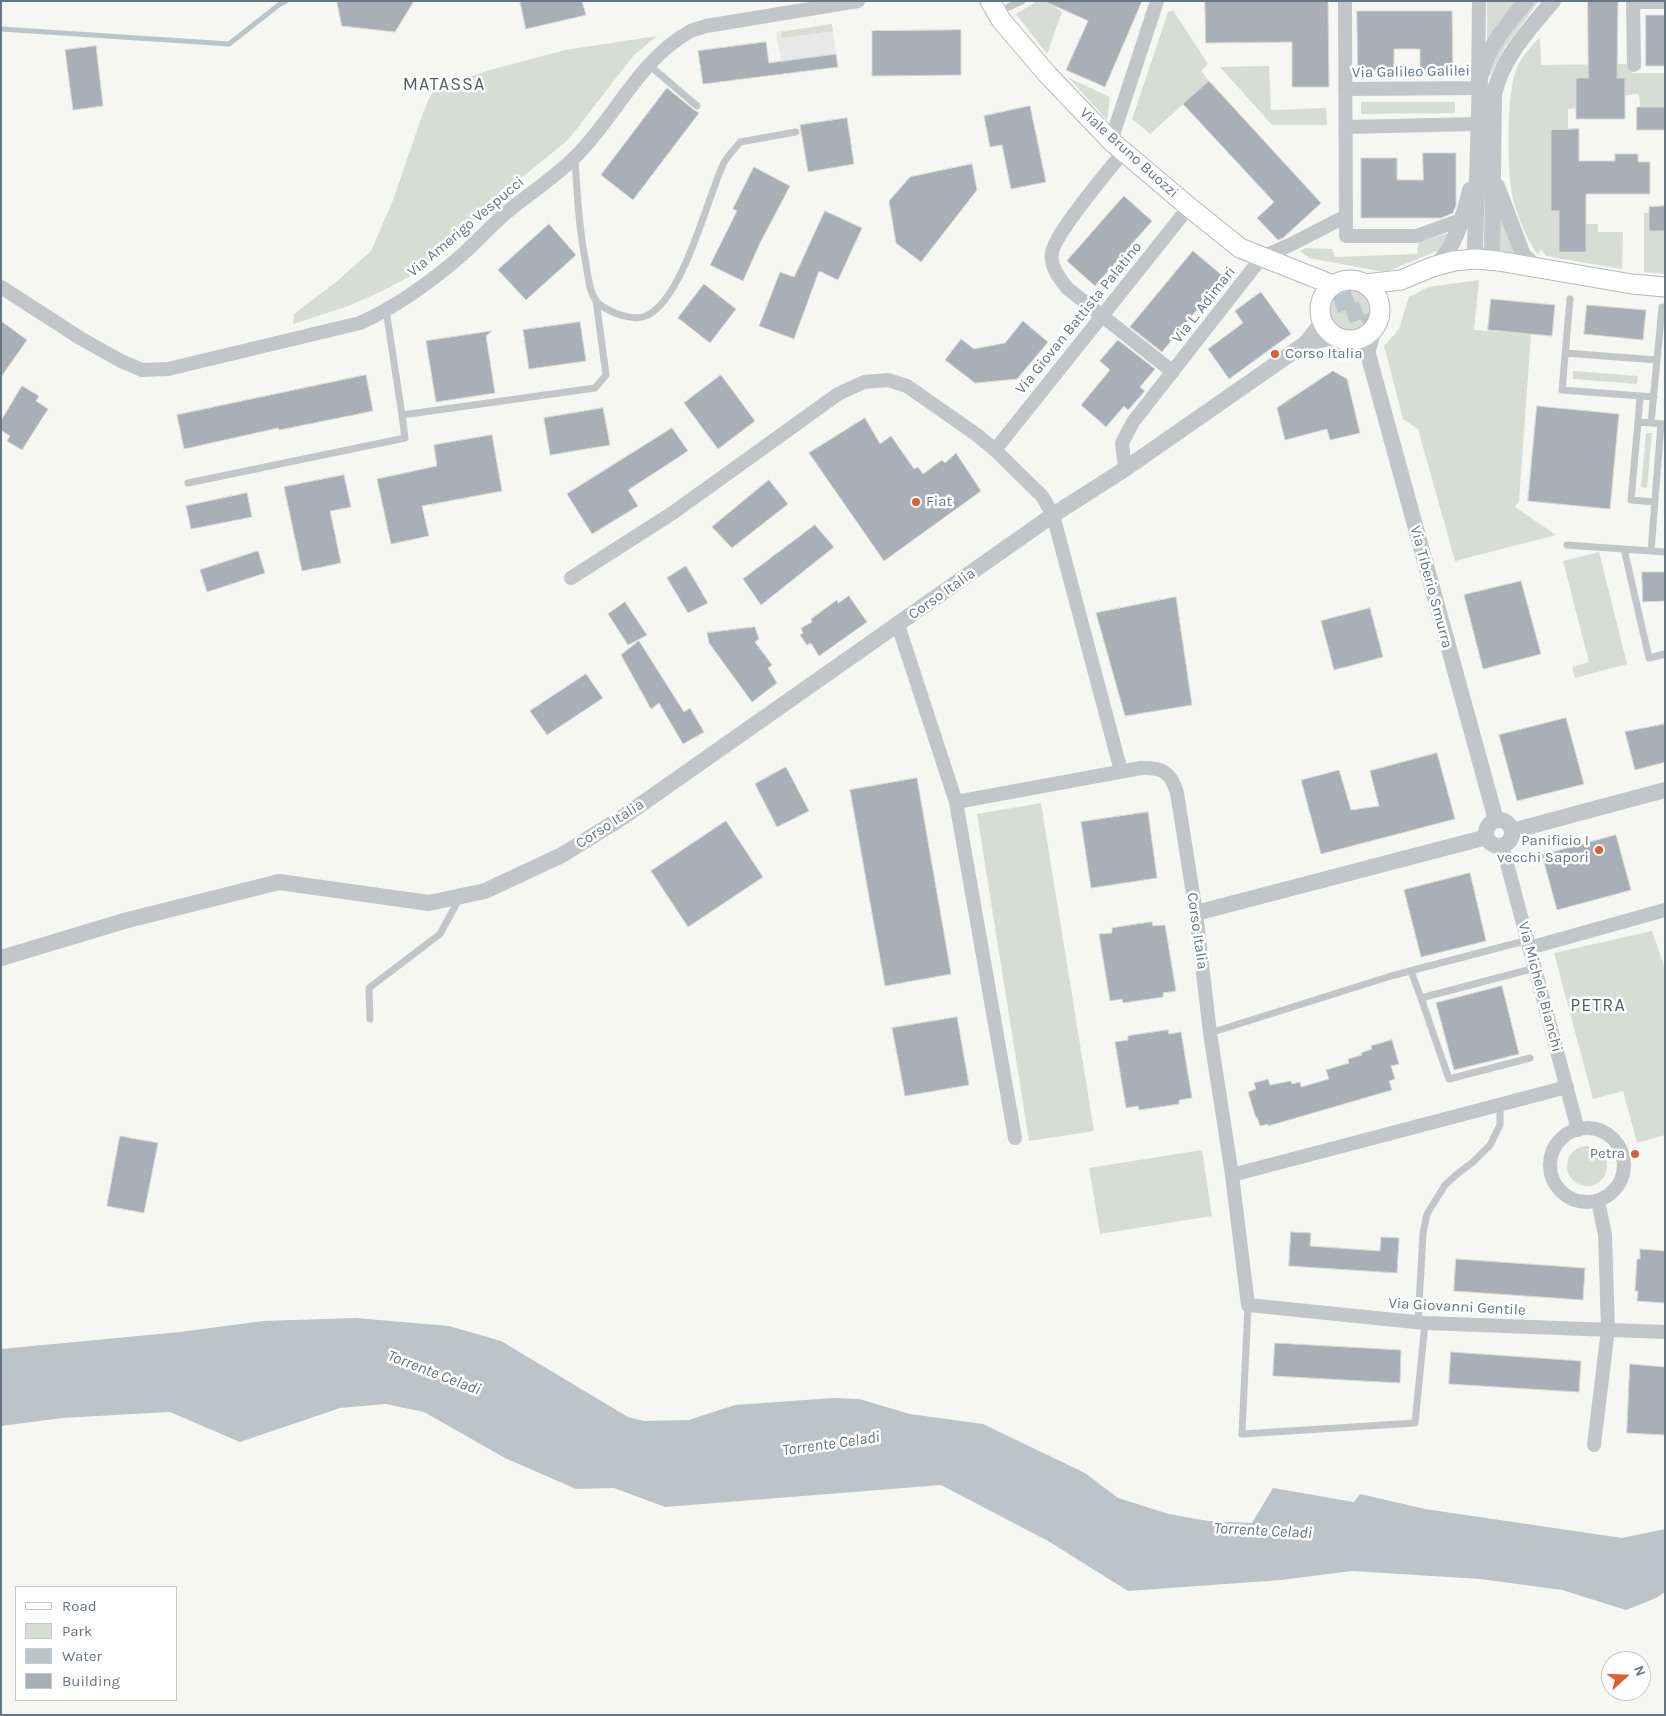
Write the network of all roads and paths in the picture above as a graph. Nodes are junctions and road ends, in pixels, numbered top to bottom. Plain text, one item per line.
1 (858, 1) edge
2 (1022, 1) edge
3 (1157, 1) edge
4 (1344, 1) edge
5 (1479, 1) edge
6 (1526, 1) edge
7 (1553, 1) edge
8 (1633, 2) edge
9 (1665, 2) edge
10 (993, 7) edge
11 (649, 65) junction
12 (1634, 65) dead end
13 (1478, 88) junction
14 (1345, 89) junction
15 (697, 106) dead end
16 (1478, 124) junction
17 (1346, 127) junction
18 (796, 132) dead end
19 (1117, 146) junction
20 (575, 158) junction
21 (1485, 166) junction
22 (1189, 207) junction
23 (1346, 216) junction
24 (1461, 220) junction
25 (1262, 257) junction
26 (1483, 259) junction
27 (1432, 267) junction
28 (1537, 268) junction
29 (1401, 280) junction
30 (1365, 284) junction
31 (1, 287) edge
32 (1665, 287) edge
33 (1329, 291) junction
34 (596, 300) junction
35 (1570, 300) dead end
36 (1380, 307) junction
37 (1662, 307) dead end
38 (386, 310) junction
39 (1101, 316) junction
40 (1322, 322) junction
41 (1376, 325) junction
42 (1341, 338) junction
43 (1306, 343) junction
44 (1565, 353) junction
45 (1368, 354) junction
46 (1657, 360) junction
47 (1173, 372) junction
48 (1640, 396) junction
49 (1654, 397) junction
50 (402, 415) junction
51 (1638, 422) junction
52 (1651, 424) junction
53 (1663, 424) edge
54 (995, 450) junction
55 (1125, 469) junction
56 (188, 483) dead end
57 (1655, 502) junction
58 (1052, 515) junction
59 (1566, 545) dead end
60 (1624, 549) junction
61 (1651, 551) junction
62 (1665, 552) edge
63 (570, 578) dead end
64 (898, 625) junction
65 (1665, 654) edge
66 (1121, 771) junction
67 (1665, 790) edge
68 (956, 802) junction
69 (1496, 820) junction
70 (1512, 831) junction
71 (1487, 837) junction
72 (1502, 845) junction
73 (460, 896) junction
74 (1665, 910) edge
75 (1196, 913) junction
76 (1529, 944) junction
77 (1, 958) edge
78 (1535, 968) junction
79 (1412, 971) junction
80 (1421, 998) junction
81 (370, 1019) dead end
82 (1210, 1032) junction
83 (1530, 1058) dead end
84 (1566, 1087) junction
85 (1500, 1104) junction
86 (1578, 1130) junction
87 (1015, 1138) dead end
88 (1232, 1175) junction
89 (1598, 1201) junction
90 (1248, 1306) junction
91 (1421, 1323) junction
92 (1608, 1329) junction
93 (1665, 1332) edge
94 (1594, 1445) dead end

1 - 11 street, Via Amerigo Vespucci
2 - 10 lane
3 - 19 street
4 - 14 street
5 - 13 street
6 - 13 street
7 - 21 street
8 - 9 street
8 - 12 street
10 - 19 main road, Viale Bruno Buozzi
11 - 15 lane
11 - 20 street, Via Amerigo Vespucci
13 - 14 street, Via Galileo Galilei
13 - 16 street
14 - 17 street
16 - 17 street
16 - 21 street
17 - 23 street
18 - 34 lane
19 - 22 main road, Viale Bruno Buozzi
19 - 39 street
20 - 34 lane
20 - 38 street, Via Amerigo Vespucci
21 - 24 street
21 - 26 street
21 - 28 street
22 - 25 main road, Viale Bruno Buozzi
22 - 39 street, Via Giovan Battista Palatino
23 - 24 street
23 - 25 street
24 - 27 street
25 - 33 main road, Viale Bruno Buozzi
25 - 47 street, Via L. Adimari
26 - 27 main road
26 - 28 main road
27 - 29 main road
28 - 32 main road
29 - 30 main road
29 - 36 main road
30 - 33 main road
30 - 36 main road
31 - 38 street, Via Amerigo Vespucci
33 - 40 main road
34 - 50 lane
35 - 44 lane
36 - 41 main road
37 - 46 lane
38 - 50 lane
39 - 47 street
39 - 54 street, Via Giovan Battista Palatino
40 - 42 main road
40 - 43 street
41 - 42 main road
41 - 45 street
42 - 43 street
42 - 45 street
43 - 55 street, Corso Italia
44 - 46 lane
44 - 48 lane
45 - 69 street, Via Tiberio Smurra
46 - 49 lane
47 - 55 street, Via L. Adimari
48 - 49 lane
48 - 51 lane
49 - 52 lane
50 - 56 lane
51 - 52 lane
51 - 57 lane
52 - 53 lane
53 - 57 lane
54 - 58 street
54 - 63 street
55 - 58 street, Corso Italia
57 - 61 lane
58 - 64 street, Corso Italia
58 - 66 street
59 - 60 lane
60 - 61 lane
60 - 65 lane
61 - 62 lane
64 - 68 street, Corso Italia
64 - 73 street, Corso Italia
66 - 68 street, Corso Italia
66 - 75 street, Corso Italia
67 - 70 street
68 - 87 street, Corso Italia
69 - 70 street
69 - 71 street
70 - 72 street
71 - 72 street
71 - 75 street
72 - 76 street, Via Michele Bianchi
73 - 77 street, Corso Italia
73 - 81 lane
74 - 76 street
75 - 82 street, Corso Italia
76 - 78 street, Via Michele Bianchi
76 - 79 lane
78 - 80 lane
78 - 84 street, Via Michele Bianchi
79 - 80 lane
79 - 82 lane
80 - 83 lane
82 - 88 street, Corso Italia
84 - 85 street
84 - 86 street, Via Michele Bianchi
85 - 88 street
85 - 91 lane
86 - 89 street
86 - 89 street
88 - 90 street, Corso Italia
89 - 92 street
90 - 91 street, Via Giovanni Gentile
90 - 91 lane
91 - 92 street, Via Giovanni Gentile
92 - 93 street, Via Giovanni Gentile
92 - 94 street

